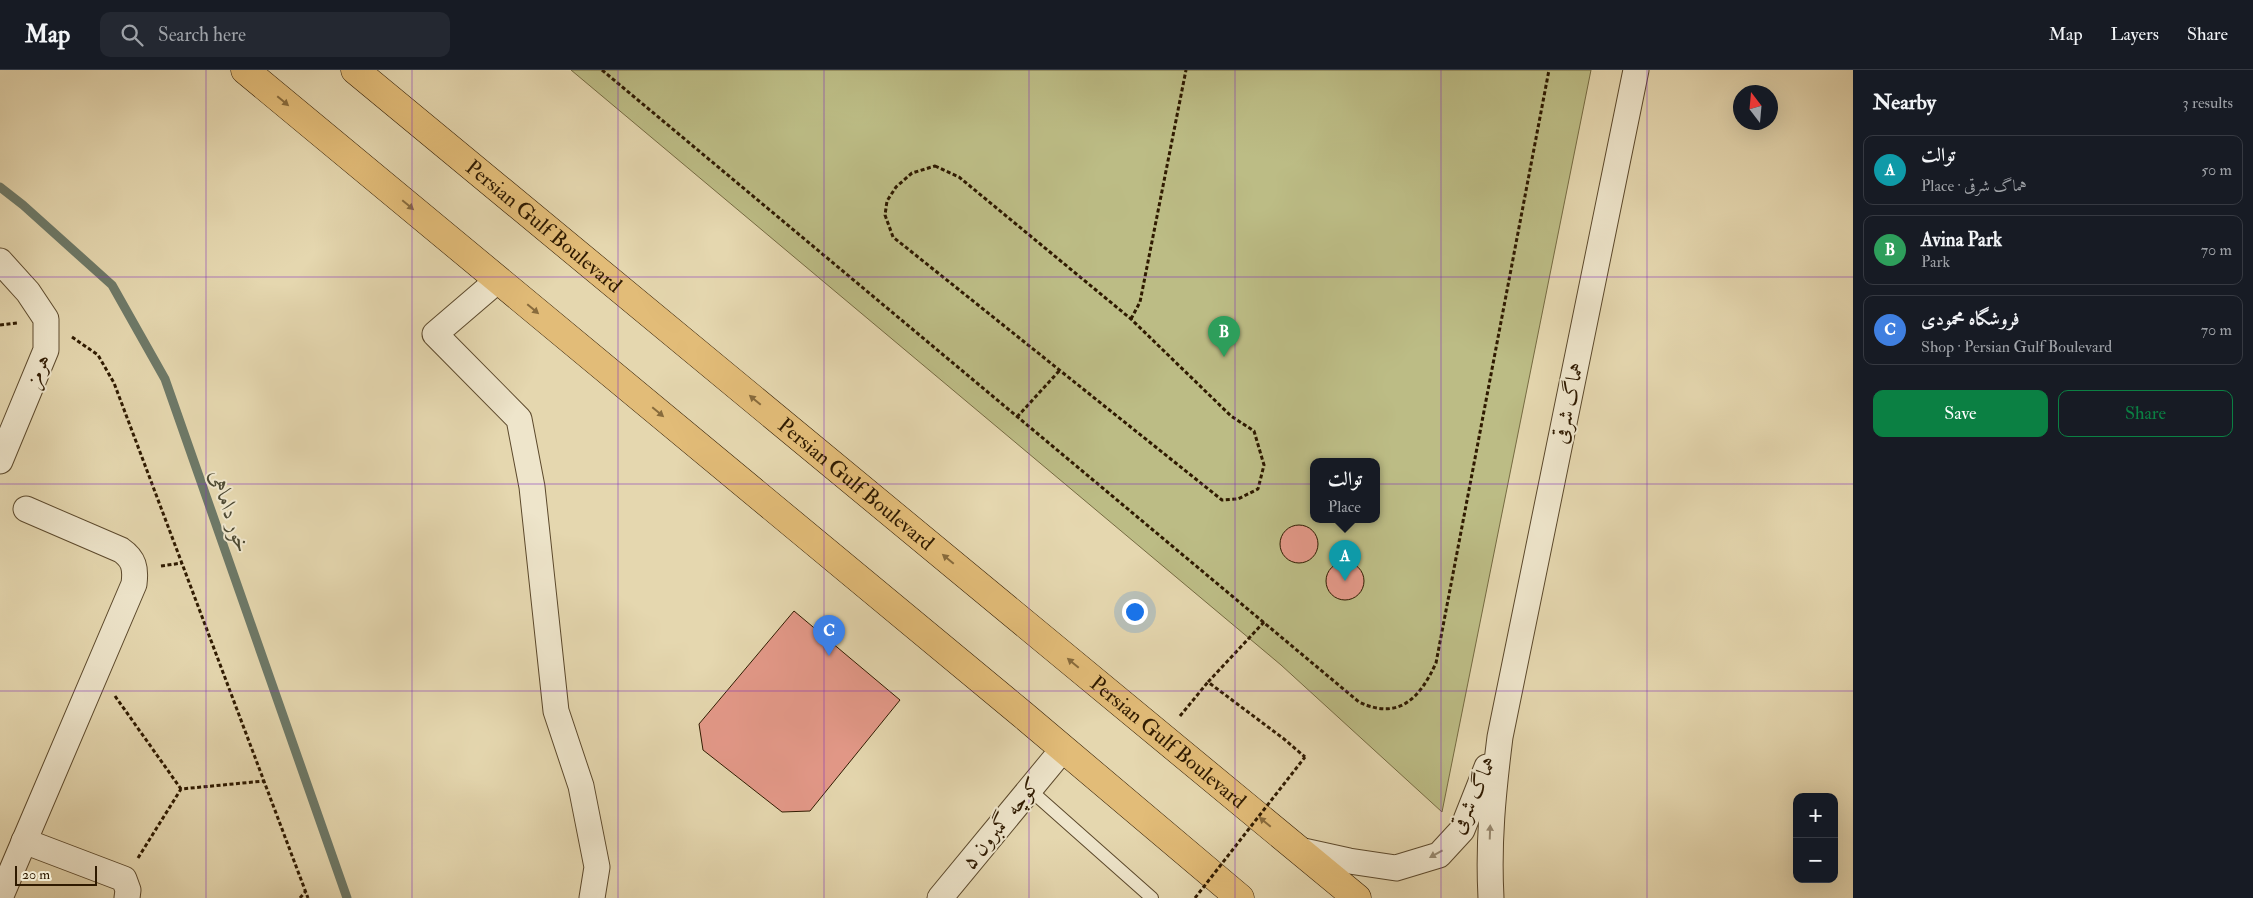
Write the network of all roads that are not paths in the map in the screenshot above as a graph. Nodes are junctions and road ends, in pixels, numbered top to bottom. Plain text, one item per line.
1 (245, 70) edge
2 (355, 70) edge
3 (1636, 70) edge
4 (0, 262) edge
5 (498, 280) junction
6 (0, 461) edge
7 (26, 509) dead end
8 (1500, 737) junction
9 (1062, 748) junction
10 (1029, 789) junction
11 (24, 841) junction
12 (1299, 850) junction
13 (126, 889) edge
14 (0, 898) edge
15 (592, 898) edge
16 (940, 898) edge
17 (1152, 898) edge
18 (1240, 898) edge
19 (1357, 898) edge
20 (1491, 898) edge

1 -> 5 main road
12 -> 2 main road, Persian Gulf Boulevard
3 - 8 street, هماگ شرقی
4 - 6 street, هرمز
5 -> 9 main road
5 - 15 street
7 - 11 street
8 -> 12 street, هماگ شرقی
20 -> 8 street, هماگ شرقی
9 - 10 street, کوچه گمبرون ۵
9 - 18 main road
10 - 16 street, کوچه گمبرون ۵
10 - 17 lane
11 - 13 street
11 - 14 street
12 - 19 main road, Persian Gulf Boulevard

